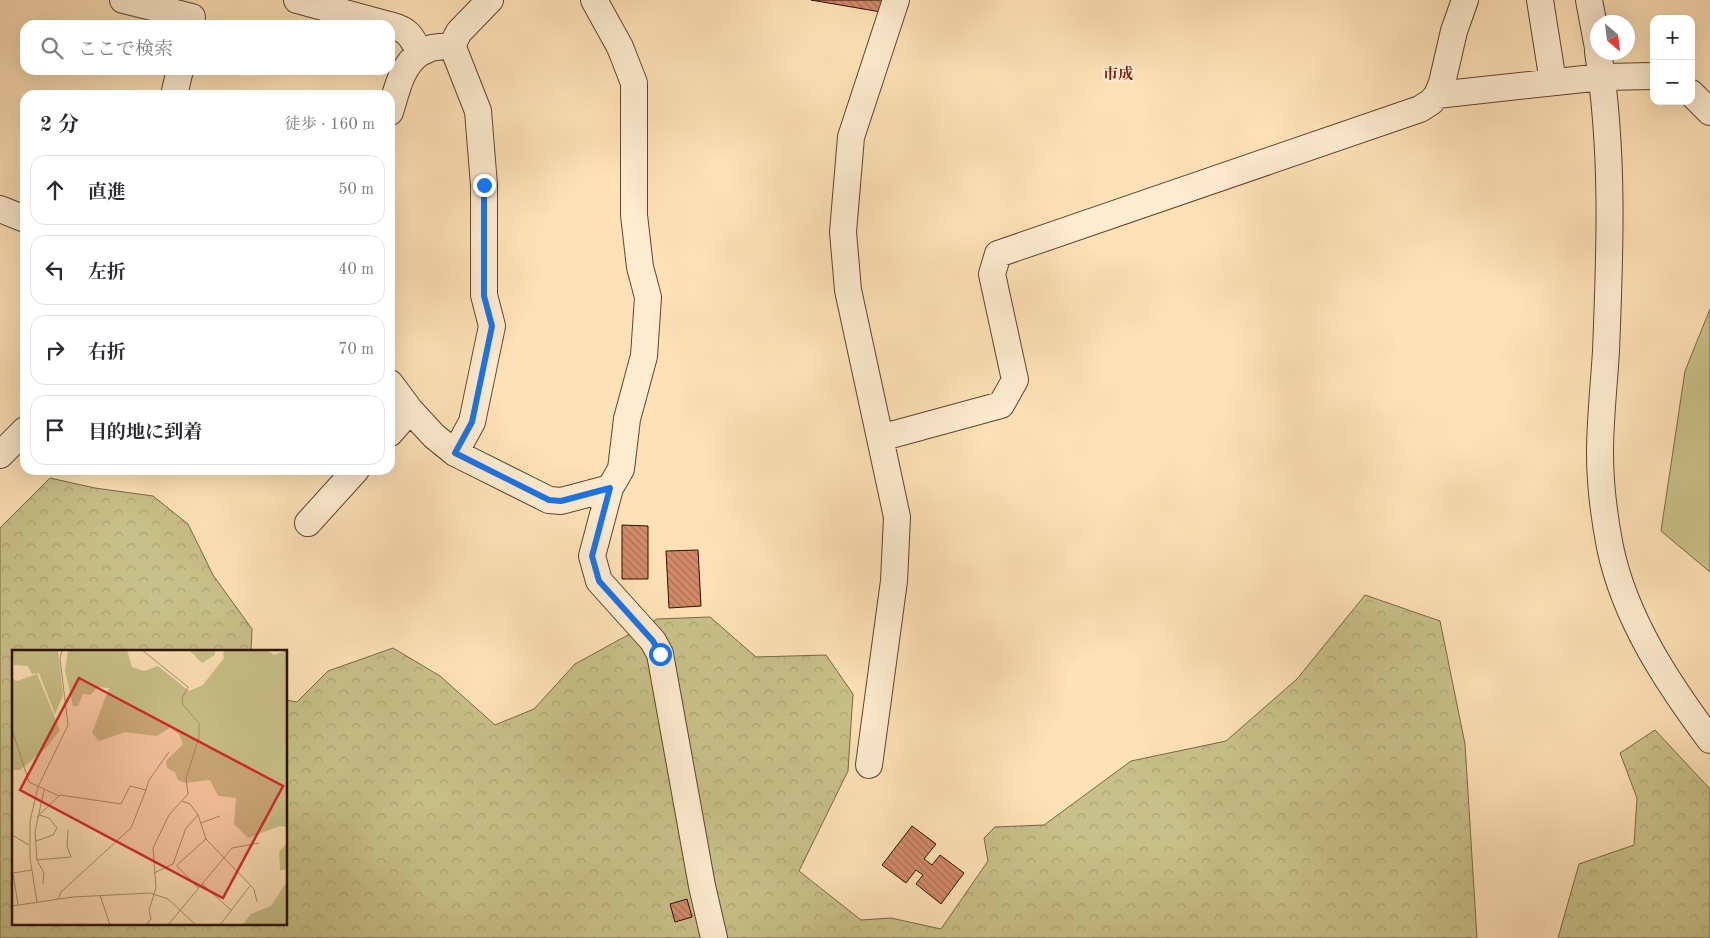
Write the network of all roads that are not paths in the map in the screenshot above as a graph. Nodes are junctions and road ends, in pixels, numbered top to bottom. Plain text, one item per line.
1 (123, 0) edge
2 (298, 0) edge
3 (490, 0) edge
4 (594, 0) edge
5 (896, 0) edge
6 (1465, 0) edge
7 (1540, 0) edge
8 (1589, 0) edge
9 (193, 14) edge
10 (1592, 15) edge
11 (372, 20) edge
12 (395, 27) edge
13 (452, 45) junction
14 (420, 53) junction
15 (1600, 65) edge
16 (179, 75) edge
17 (1650, 75) edge
18 (1553, 82) junction
19 (175, 90) edge
20 (1437, 95) junction
21 (395, 96) edge
22 (1695, 97) edge
23 (1710, 112) edge
24 (0, 209) edge
25 (20, 217) edge
26 (395, 390) edge
27 (410, 410) junction
28 (395, 426) edge
29 (20, 435) edge
30 (880, 438) junction
31 (455, 453) junction
32 (0, 455) edge
33 (351, 475) edge
34 (610, 488) junction
35 (308, 523) dead end
36 (1710, 740) edge
37 (869, 765) dead end
38 (714, 938) edge

1 - 9 street
2 - 11 street
3 - 13 street
4 - 34 street
5 - 30 street
6 - 20 street
7 - 18 street
8 - 10 street
12 - 14 street
13 - 14 street
13 - 31 street
14 - 21 street
15 - 17 street
15 - 18 street
15 - 36 street
16 - 19 street
18 - 20 street
20 - 30 street
22 - 23 street
24 - 25 street
26 - 27 street
27 - 28 street
27 - 31 street
29 - 32 street
30 - 37 street
31 - 34 street
33 - 35 street
34 - 38 street

